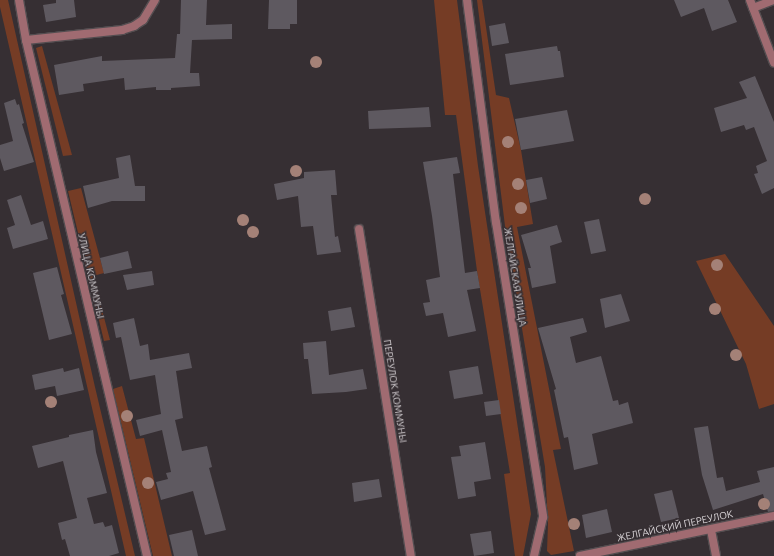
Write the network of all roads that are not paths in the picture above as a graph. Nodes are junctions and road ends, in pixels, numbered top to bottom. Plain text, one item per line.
1 (19, 0) edge
2 (155, 0) edge
3 (467, 0) edge
4 (774, 0) edge
5 (752, 4) edge
6 (26, 40) junction
7 (774, 63) edge
8 (359, 229) dead end
9 (774, 516) edge
10 (711, 530) junction
11 (146, 556) edge
12 (411, 556) edge
13 (534, 556) edge
14 (580, 556) edge
15 (716, 556) edge

1 - 6 street, УЛИЦА КОММУНЫ
2 - 6 street
3 - 13 street, ЖЕЛГАЙСКАЯ УЛИЦА
4 - 5 street
5 - 7 street
6 - 11 street, УЛИЦА КОММУНЫ
8 - 12 street, ПЕРЕУЛОК КОММУНЫ
9 - 10 street, ЖЕЛГАЙСКИЙ ПЕРЕУЛОК
10 - 14 street, ЖЕЛГАЙСКИЙ ПЕРЕУЛОК
10 - 15 street

